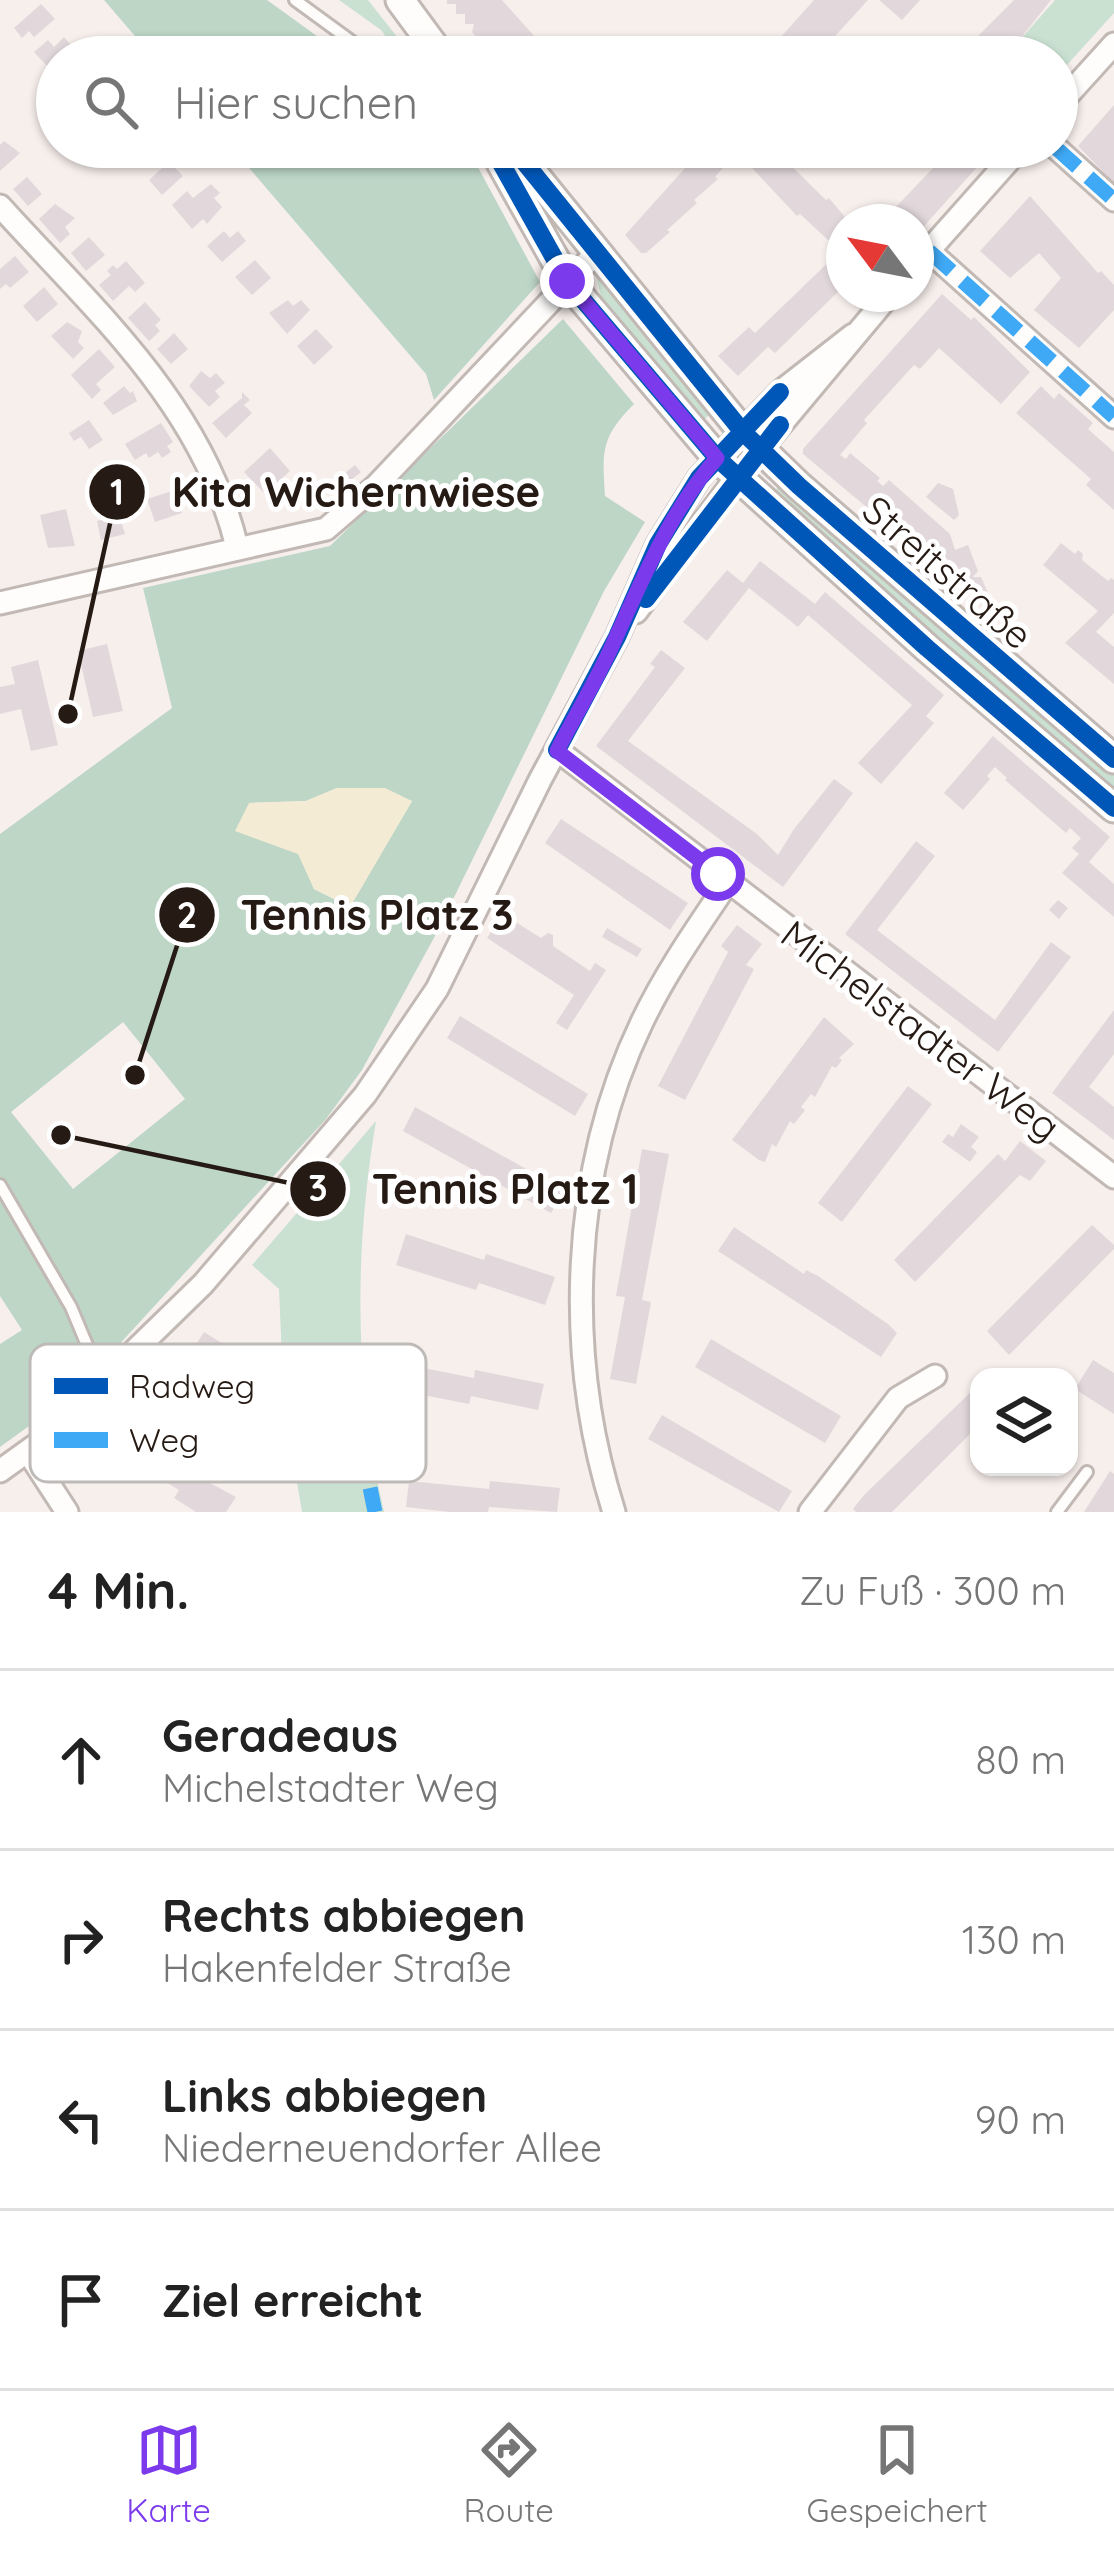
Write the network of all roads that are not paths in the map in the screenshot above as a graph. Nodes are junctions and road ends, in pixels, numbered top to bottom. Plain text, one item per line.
1 (295, 0) edge
2 (400, 0) edge
3 (344, 36) edge
4 (427, 36) edge
5 (1114, 44) edge
6 (1078, 84) edge
7 (503, 168) edge
8 (528, 168) edge
9 (1002, 168) edge
10 (1078, 168) edge
11 (1114, 200) edge
12 (0, 206) edge
13 (934, 245) edge
14 (595, 254) junction
15 (934, 268) edge
16 (567, 281) junction
17 (874, 312) edge
18 (1114, 417) edge
19 (751, 440) junction
20 (727, 468) junction
21 (237, 547) junction
22 (0, 603) edge
23 (557, 751) junction
24 (1114, 759) edge
25 (1114, 808) edge
26 (728, 882) junction
27 (1114, 1177) edge
28 (0, 1185) edge
29 (86, 1344) edge
30 (143, 1344) edge
31 (935, 1376) dead end
32 (28, 1452) joint
33 (30, 1455) edge
34 (0, 1471) edge
35 (1087, 1472) dead end
36 (48, 1482) edge
37 (67, 1512) edge
38 (614, 1512) edge
39 (810, 1512) edge
40 (1057, 1512) edge

1 - 3 lane
2 - 4 main road
5 - 6 street
7 - 16 main road, Streitstraße
8 - 14 main road, Streitstraße
9 - 13 street
10 - 11 street
12 - 21 street
14 - 16 street
14 - 19 main road, Streitstraße
15 - 18 street
16 - 20 main road, Streitstraße
16 - 21 street
17 - 19 street
19 - 20 street
19 - 24 main road, Streitstraße
20 - 23 street
20 - 25 main road, Streitstraße
21 - 22 street
23 - 26 street, Michelstadter Weg
23 - 30 street
26 - 27 street, Michelstadter Weg
26 - 38 street
28 - 29 lane
31 - 39 street
32 - 33 street
32 - 34 street
35 - 40 lane
36 - 37 street

